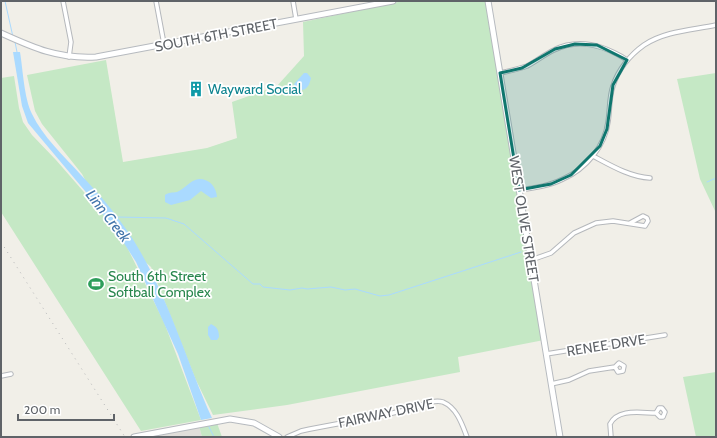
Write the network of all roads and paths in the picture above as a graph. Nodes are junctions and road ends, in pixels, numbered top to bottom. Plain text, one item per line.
1 (63, 1) edge
2 (156, 1) edge
3 (293, 1) edge
4 (393, 1) edge
5 (488, 1) edge
6 (296, 19) junction
7 (716, 25) edge
8 (1, 33) edge
9 (164, 44) junction
10 (69, 57) junction
11 (627, 60) junction
12 (500, 73) junction
13 (593, 156) junction
14 (650, 178) dead end
15 (519, 190) junction
16 (630, 223) junction
17 (531, 260) junction
18 (665, 335) dead end
19 (546, 354) junction
20 (615, 367) dead end
21 (11, 374) dead end
22 (1, 376) edge
23 (551, 384) junction
24 (656, 413) dead end
25 (134, 437) edge
26 (278, 437) edge
27 (287, 437) edge
28 (467, 437) edge
29 (560, 437) edge
30 (611, 437) edge

1 - 10 street
2 - 9 street
3 - 6 street
4 - 6 street, SOUTH 6TH STREET
5 - 12 street, WEST OLIVE STREET
6 - 9 street, SOUTH 6TH STREET
7 - 11 street
8 - 10 street, SOUTH 6TH STREET
9 - 10 street, SOUTH 6TH STREET
11 - 12 street
11 - 13 street
12 - 15 street, WEST OLIVE STREET
13 - 14 street
13 - 15 street
15 - 17 street, WEST OLIVE STREET
16 - 16 street
16 - 17 street
17 - 19 street, WEST OLIVE STREET
18 - 19 street, RENEE DRVE
19 - 23 street, WEST OLIVE STREET
20 - 23 street
21 - 22 street
23 - 29 street, WEST OLIVE STREET
24 - 30 street
25 - 26 street
27 - 28 street, FAIRWAY DRIVE

